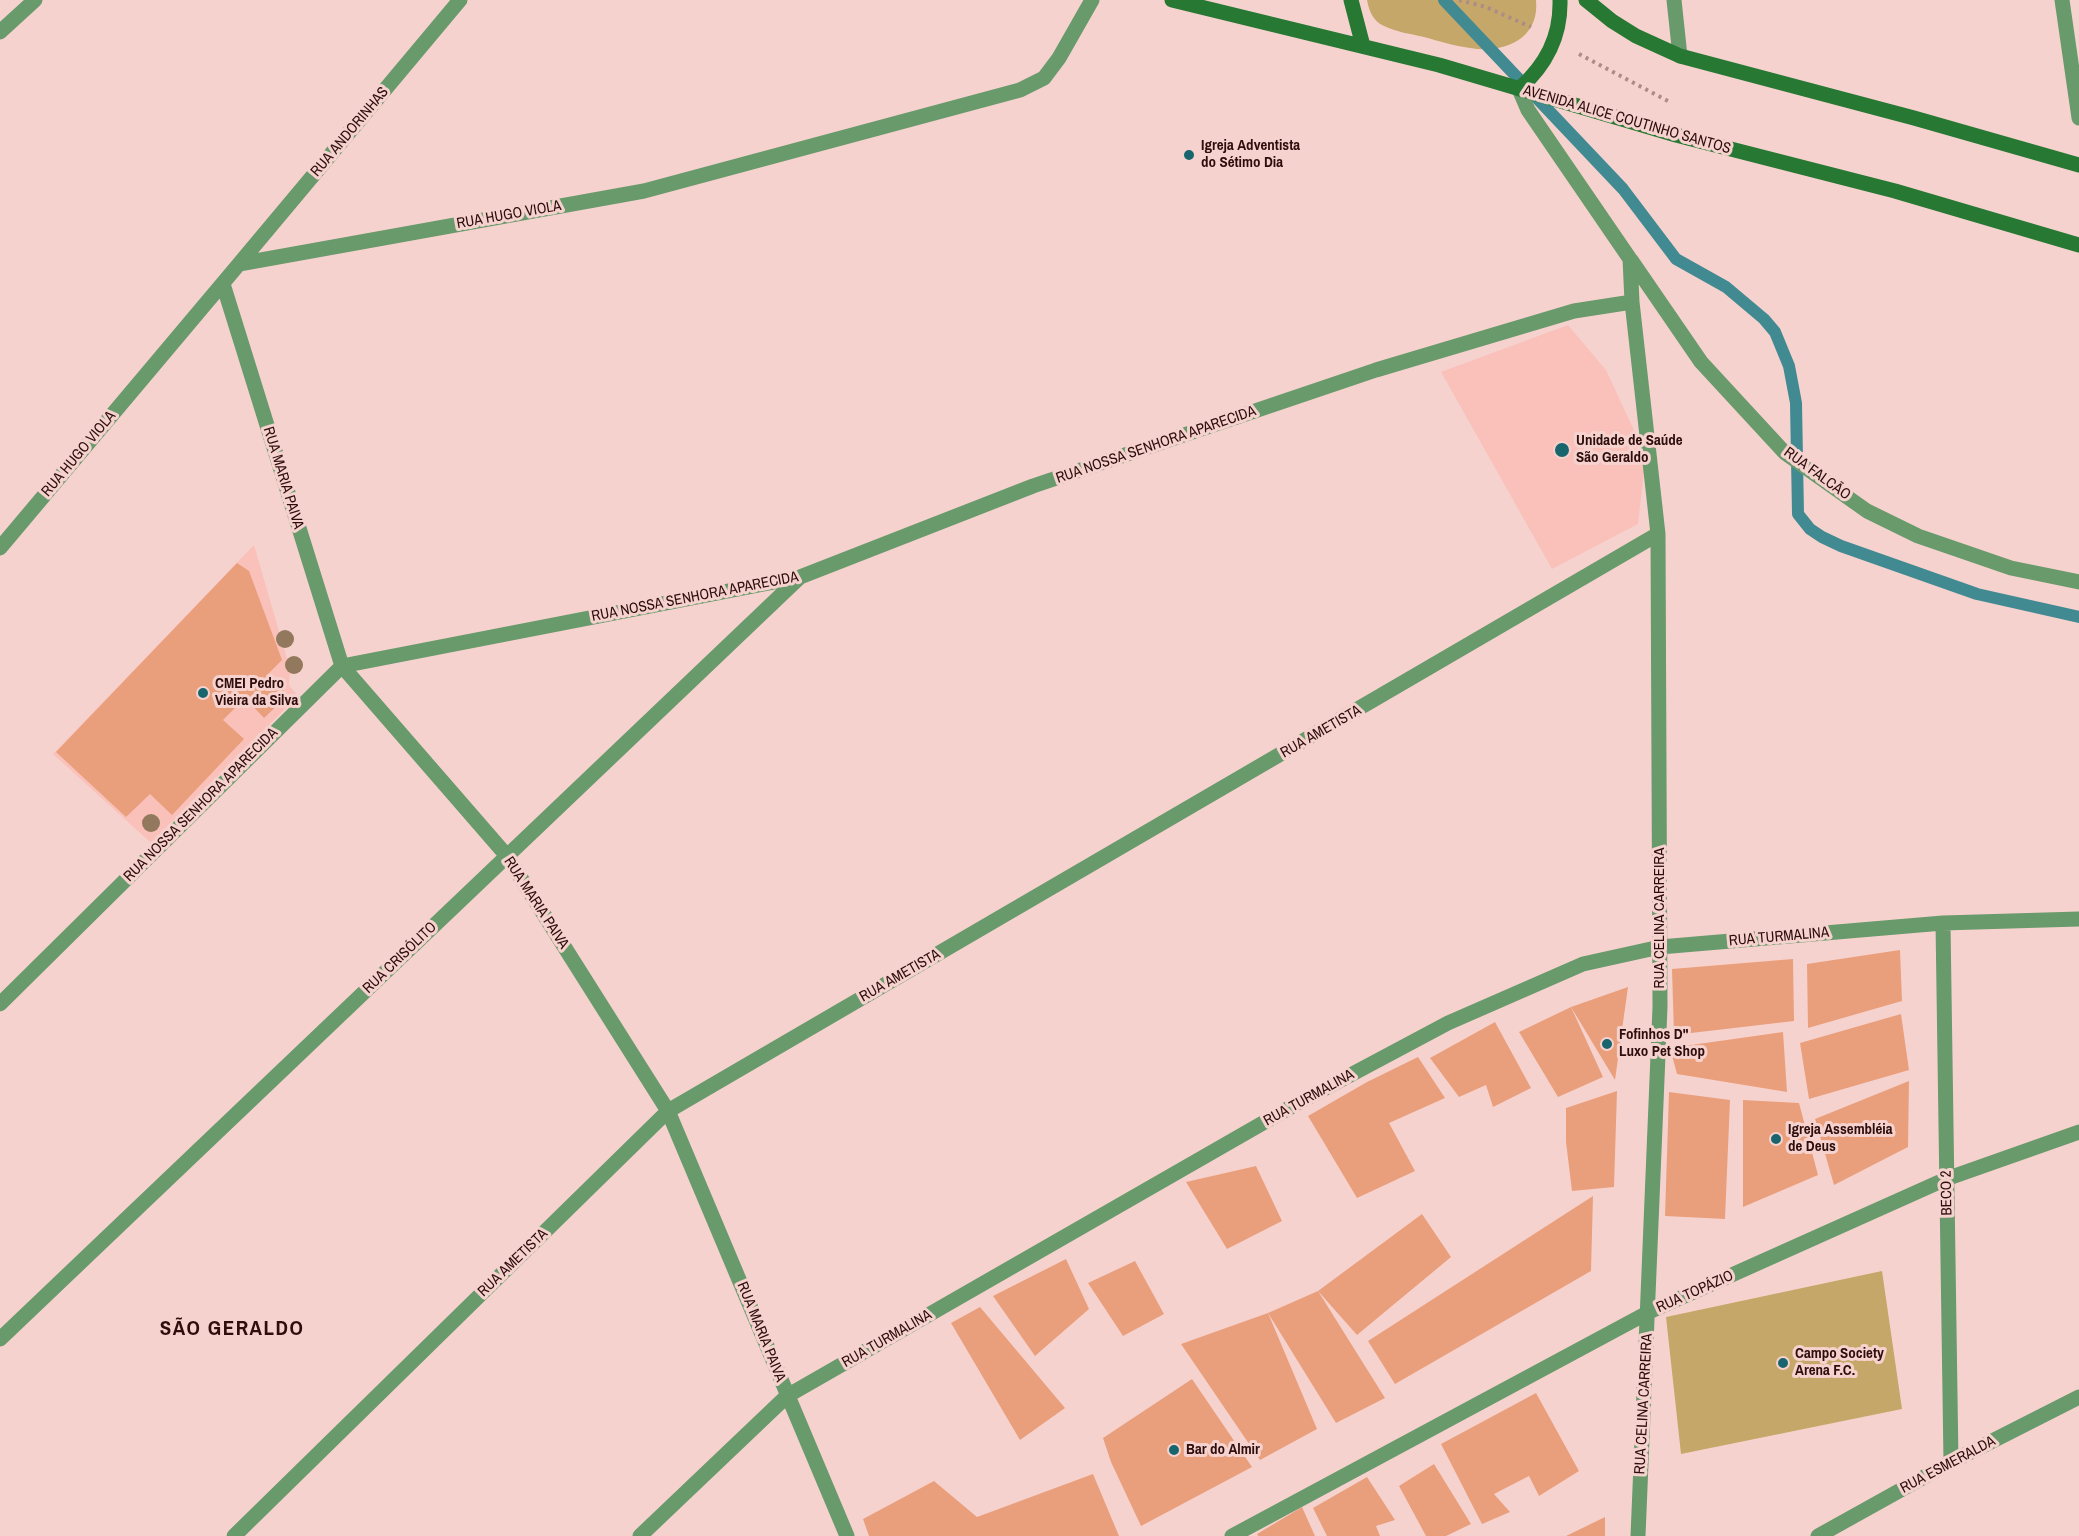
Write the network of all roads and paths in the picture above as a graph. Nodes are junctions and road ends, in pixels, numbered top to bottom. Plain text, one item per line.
1 (35, 0) edge
2 (460, 0) edge
3 (1092, 0) edge
4 (1173, 0) edge
5 (1343, 0) edge
6 (1351, 0) edge
7 (1560, 0) edge
8 (1586, 0) edge
9 (1674, 0) edge
10 (2062, 0) edge
11 (1357, 22) junction
12 (0, 32) edge
13 (1363, 46) junction
14 (1680, 56) junction
15 (1519, 89) junction
16 (2079, 118) edge
17 (2079, 165) edge
18 (2079, 245) edge
19 (1630, 259) junction
20 (239, 264) junction
21 (223, 284) junction
22 (1632, 302) junction
23 (1658, 534) junction
24 (0, 548) edge
25 (800, 577) junction
26 (2079, 582) edge
27 (342, 666) junction
28 (507, 856) junction
29 (2079, 919) edge
30 (1943, 923) junction
31 (1660, 947) junction
32 (0, 1004) edge
33 (668, 1111) junction
34 (2079, 1132) edge
35 (1946, 1179) junction
36 (1648, 1312) junction
37 (0, 1339) edge
38 (787, 1396) junction
39 (2079, 1397) edge
40 (1951, 1462) junction
41 (234, 1536) edge
42 (640, 1536) edge
43 (847, 1536) edge
44 (1232, 1536) edge
45 (1638, 1536) edge
46 (1818, 1536) edge

1 - 12 street
2 - 20 street, RUA ANDORINHAS
3 - 20 street, RUA HUGO VIOLA
4 - 13 main road, AVENIDA ALICE COUTINHO SANTOS
5 - 11 main road
6 - 11 main road
7 - 15 main road
8 - 14 main road
9 - 14 street
10 - 16 street
11 - 13 main road
13 - 15 main road, AVENIDA ALICE COUTINHO SANTOS
14 - 17 main road
15 - 18 main road, AVENIDA ALICE COUTINHO SANTOS
15 - 19 street, RUA FALCÃO
19 - 22 street
19 - 26 street, RUA FALCÃO
20 - 21 street, RUA HUGO VIOLA
21 - 24 street, RUA HUGO VIOLA
21 - 27 street, RUA MARIA PAIVA
22 - 23 street, RUA CELINA CARREIRA
22 - 25 street, RUA NOSSA SENHORA APARECIDA
23 - 31 street, RUA CELINA CARREIRA
23 - 33 street, RUA AMETISTA
25 - 27 street, RUA NOSSA SENHORA APARECIDA
25 - 28 street, RUA CRISÓLITO
27 - 28 street, RUA MARIA PAIVA
27 - 32 street, RUA NOSSA SENHORA APARECIDA
28 - 33 street, RUA MARIA PAIVA
28 - 37 street, RUA CRISÓLITO
29 - 30 street, RUA TURMALINA
30 - 31 street, RUA TURMALINA
30 - 35 street, BECO 2
31 - 36 street, RUA CELINA CARREIRA
31 - 38 street, RUA TURMALINA
33 - 38 street, RUA MARIA PAIVA
33 - 41 street, RUA AMETISTA
34 - 35 street, RUA TOPÁZIO
35 - 36 street, RUA TOPÁZIO
35 - 40 street, BECO 2
36 - 44 street, RUA TOPÁZIO
36 - 45 street, RUA CELINA CARREIRA
38 - 42 street, RUA TURMALINA
38 - 43 street, RUA MARIA PAIVA
39 - 40 street, RUA ESMERALDA
40 - 46 street, RUA ESMERALDA

